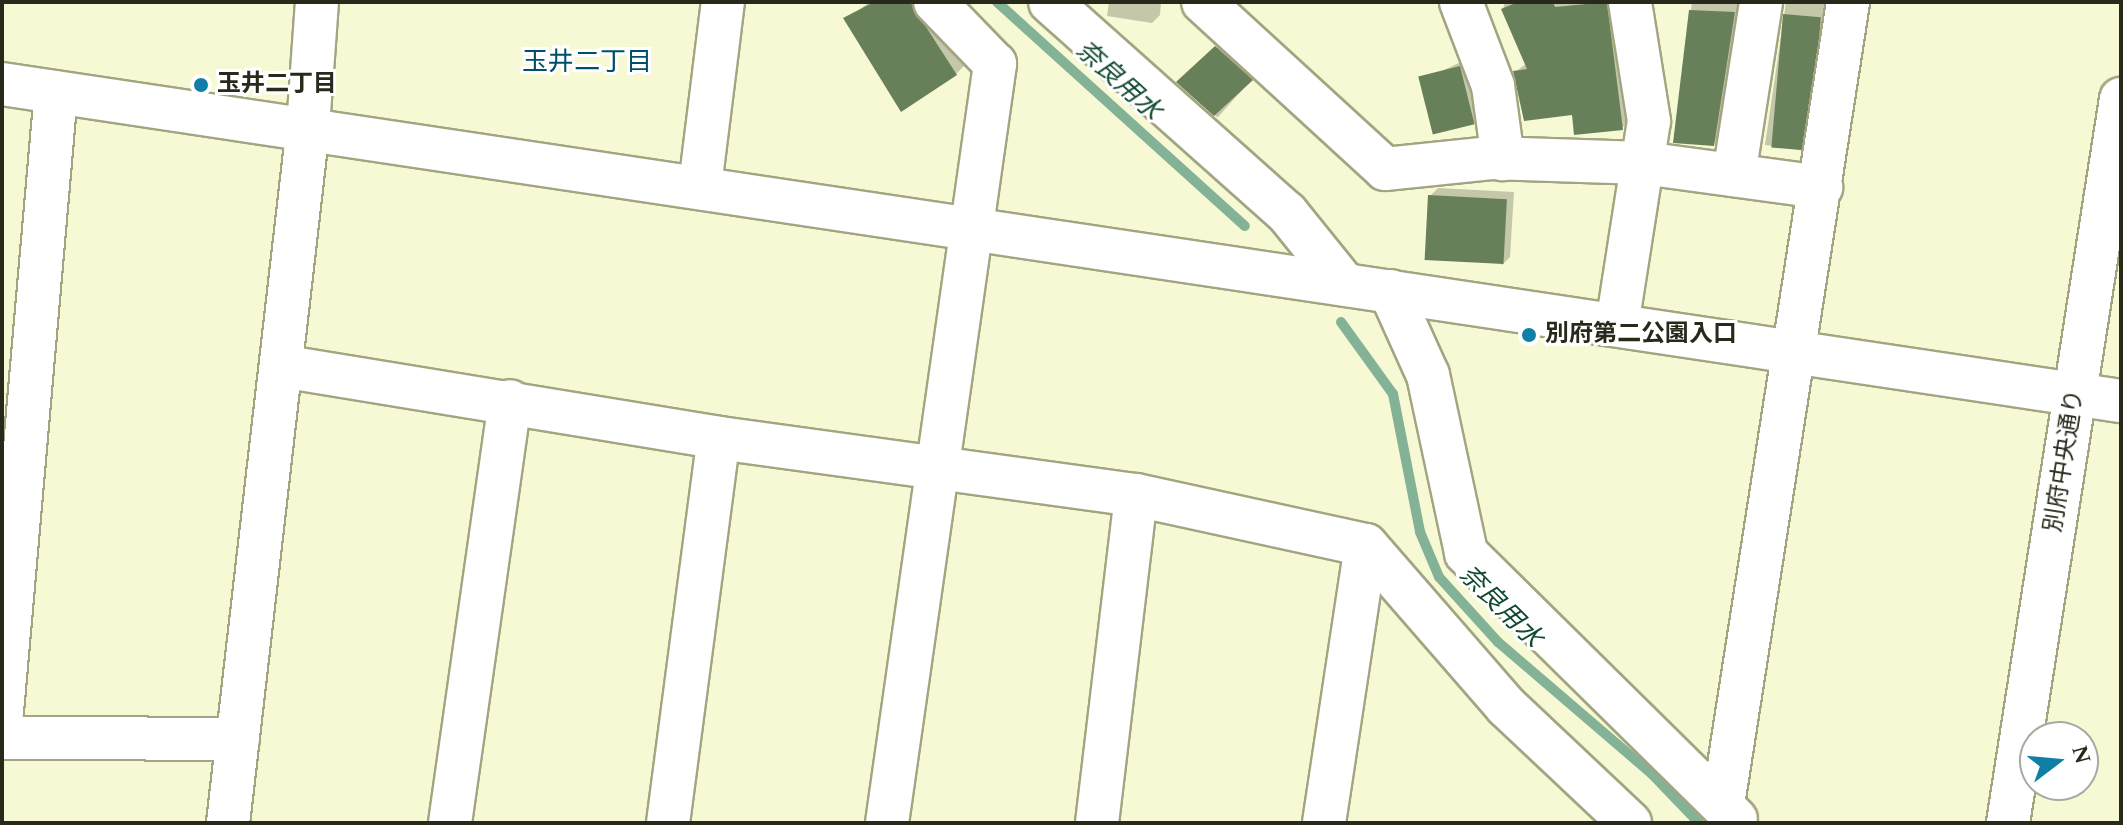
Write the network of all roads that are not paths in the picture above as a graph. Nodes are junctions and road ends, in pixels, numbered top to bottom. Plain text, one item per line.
1 (317, 2) edge
2 (723, 2) edge
3 (935, 2) edge
4 (1203, 2) edge
5 (1461, 2) edge
6 (1630, 2) edge
7 (1761, 2) edge
8 (1848, 2) edge
9 (1071, 11) edge
10 (2, 84) edge
11 (56, 92) junction
12 (2121, 99) edge
13 (308, 127) junction
14 (1503, 159) junction
15 (1643, 163) junction
16 (1734, 175) junction
17 (700, 186) junction
18 (1821, 187) junction
19 (974, 226) junction
20 (1345, 285) junction
21 (1390, 291) junction
22 (1617, 325) junction
23 (1797, 352) junction
24 (281, 366) junction
25 (2075, 394) junction
26 (510, 401) junction
27 (2121, 401) edge
28 (719, 438) junction
29 (937, 467) junction
30 (1136, 495) junction
31 (1366, 545) junction
32 (2, 711) edge
33 (2, 738) edge
34 (238, 739) junction
35 (1732, 813) edge
36 (228, 823) edge
37 (450, 823) edge
38 (668, 823) edge
39 (887, 823) edge
40 (1097, 823) edge
41 (1324, 823) edge
42 (1630, 823) edge
43 (2008, 823) edge

1 - 13 street
2 - 17 street
3 - 19 street
4 - 14 street
5 - 14 street
6 - 15 street
7 - 16 street
8 - 18 street
9 - 20 street
10 - 11 street
11 - 13 street
11 - 32 street
12 - 25 street, 別府中央通り
13 - 17 street
13 - 24 street
14 - 15 street
15 - 16 street
15 - 22 street
16 - 18 street
17 - 19 street
18 - 23 street
19 - 20 street
19 - 29 street
20 - 21 street
21 - 22 street
21 - 35 street
22 - 23 street
23 - 25 street
23 - 35 street
24 - 26 street
24 - 34 street
25 - 27 street
25 - 43 street, 別府中央通り
26 - 28 street
26 - 37 street
28 - 29 street
28 - 38 street
29 - 30 street
29 - 39 street
30 - 31 street
30 - 40 street
31 - 41 street
31 - 42 street
33 - 34 street
34 - 36 street

